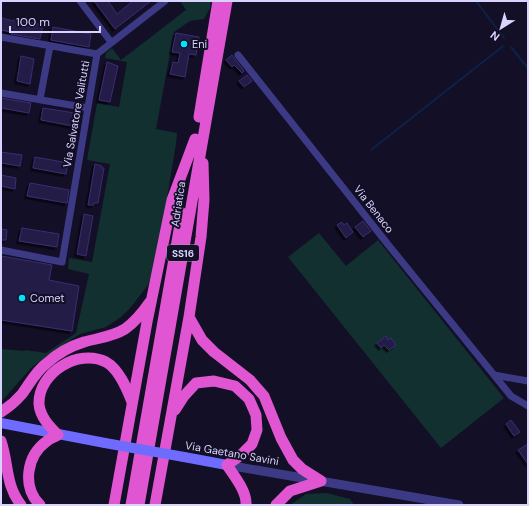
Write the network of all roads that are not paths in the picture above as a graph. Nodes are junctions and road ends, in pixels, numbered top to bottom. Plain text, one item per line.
1 (80, 1) edge
2 (165, 1) edge
3 (218, 1) edge
4 (227, 1) edge
5 (1, 37) edge
6 (111, 42) junction
7 (50, 46) junction
8 (97, 54) junction
9 (238, 55) dead end
10 (1, 92) edge
11 (40, 99) junction
12 (88, 108) junction
13 (199, 140) junction
14 (1, 250) edge
15 (152, 300) junction
16 (189, 317) junction
17 (494, 374) junction
18 (528, 381) edge
19 (133, 403) junction
20 (528, 406) edge
21 (1, 412) edge
22 (172, 416) junction
23 (1, 423) edge
24 (58, 435) junction
25 (1, 441) edge
26 (227, 465) junction
27 (321, 481) junction
28 (114, 504) edge
29 (21, 505) edge
30 (40, 505) edge
31 (131, 505) edge
32 (139, 505) edge
33 (155, 505) edge
34 (246, 505) edge
35 (276, 505) edge
36 (459, 505) edge

1 - 6 street
2 - 6 street, Via Salvatore Valitutti
3 - 13 highway, Adriatica / SS16
4 - 13 highway, Adriatica / SS16
5 - 7 street
6 - 8 street, Via Salvatore Valitutti
7 - 8 street
7 - 11 street
8 - 12 street, Via Salvatore Valitutti
9 - 17 street, Via Benaco
10 - 11 street
11 - 12 street
12 - 14 street, Via Salvatore Valitutti
13 - 15 highway, SS16
13 - 16 highway, SS16
13 - 31 highway, Adriatica / SS16
13 - 32 highway, Adriatica / SS16
15 - 19 highway, SS16
15 - 21 highway, SS16
16 - 22 highway, SS16
16 - 27 highway
17 - 18 street
17 - 20 street, Via Benaco
19 - 24 highway
19 - 28 highway, SS16
22 - 26 highway, SS16
22 - 33 highway, SS16
23 - 24 main road, Via Gaetano Savini
24 - 26 main road, Via Gaetano Savini, bridge
24 - 30 highway
25 - 29 highway
26 - 27 street, Via Gaetano Savini
26 - 34 highway
27 - 35 highway
27 - 36 street, Via Gaetano Savini

